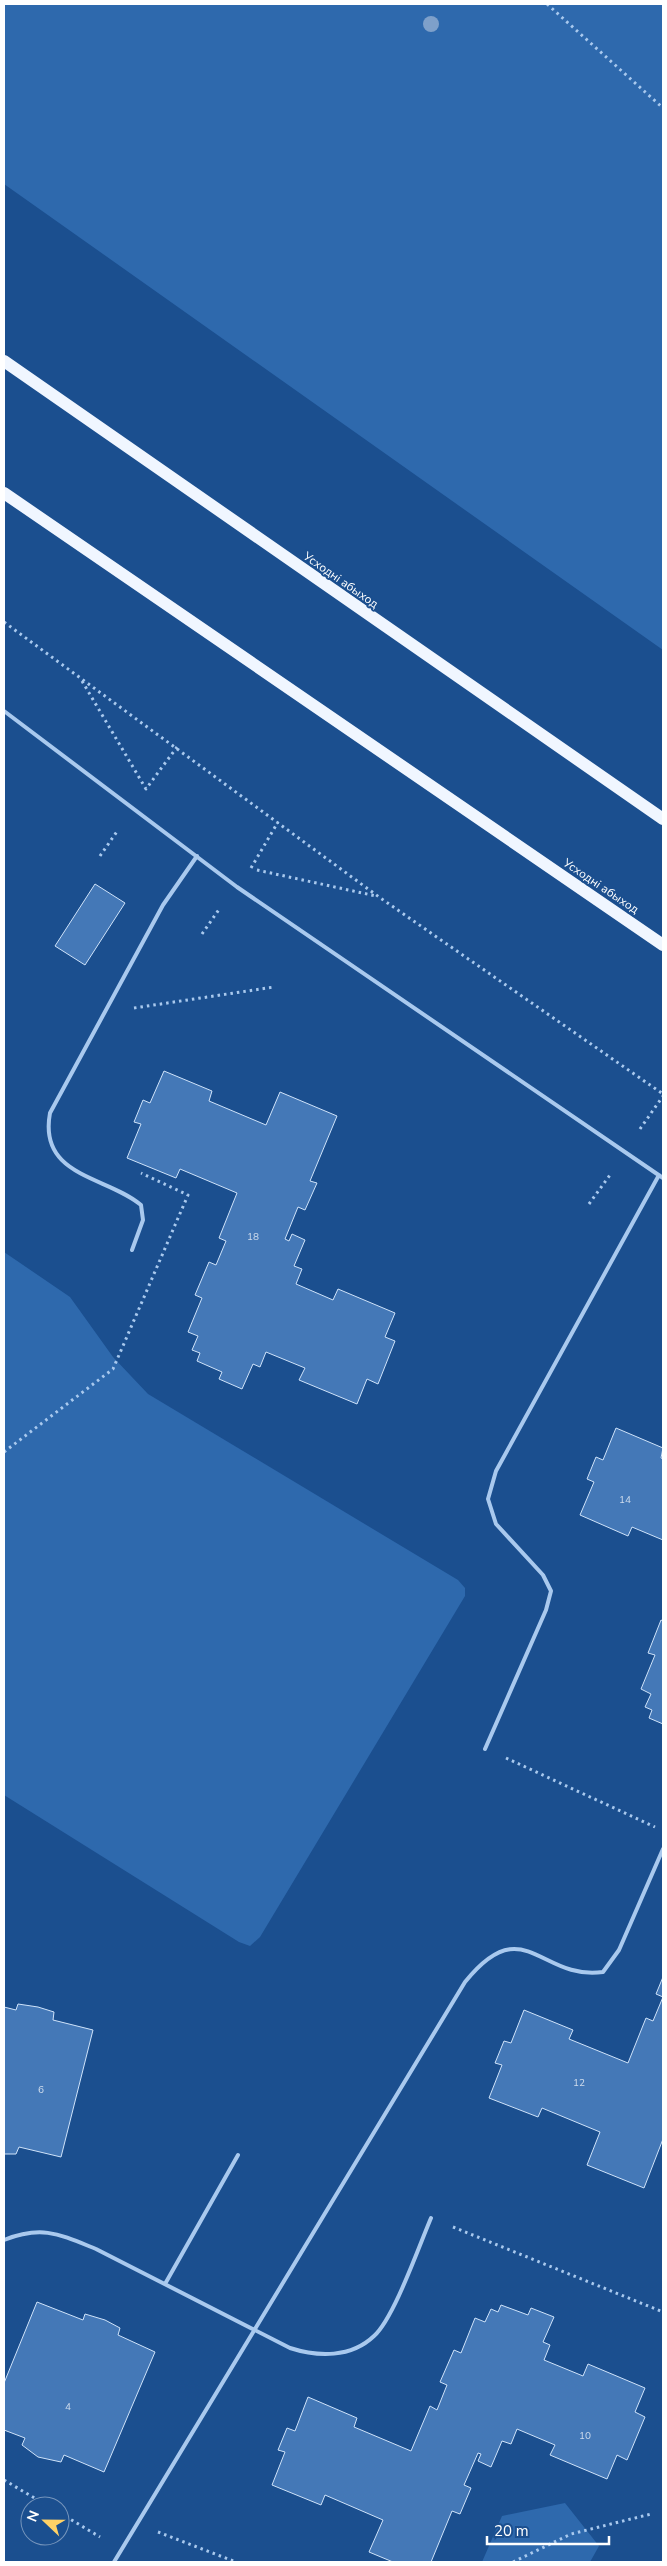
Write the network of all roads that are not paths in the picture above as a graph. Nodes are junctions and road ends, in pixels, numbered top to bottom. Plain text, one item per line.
1 (4, 360) edge
2 (4, 493) edge
3 (4, 711) edge
4 (663, 819) edge
5 (197, 856) junction
6 (663, 945) edge
7 (659, 1175) junction
8 (663, 1178) edge
9 (132, 1250) dead end
10 (485, 1749) road end
11 (663, 1849) edge
12 (238, 2156) dead end
13 (431, 2218) road end
14 (4, 2240) edge
15 (165, 2284) junction
16 (255, 2331) junction
17 (114, 2562) edge

1 - 4 main road, Усходні абыход
2 - 6 main road, Усходні абыход
3 - 5 lane
5 - 7 lane
5 - 9 lane
7 - 8 lane
7 - 10 lane
11 - 16 lane
12 - 15 lane
13 - 16 lane
14 - 15 lane
15 - 16 lane
16 - 17 lane

